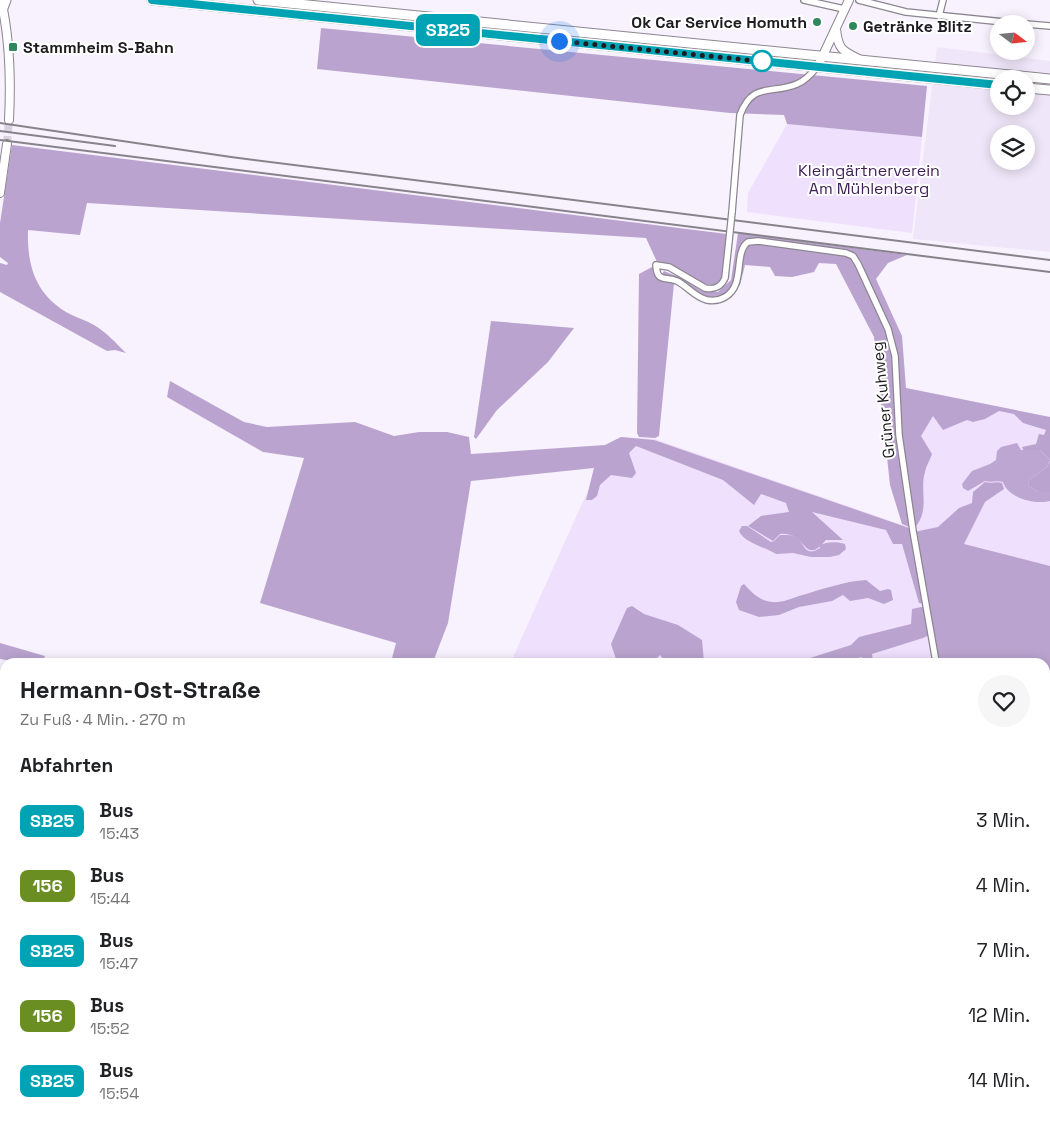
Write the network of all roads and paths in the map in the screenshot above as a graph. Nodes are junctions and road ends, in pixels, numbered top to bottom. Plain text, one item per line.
1 (152, 0) edge
2 (258, 0) edge
3 (804, 0) edge
4 (849, 0) edge
5 (859, 0) edge
6 (943, 0) edge
7 (3, 3) edge
8 (844, 9) junction
9 (939, 16) junction
10 (990, 21) edge
11 (1035, 25) edge
12 (1050, 26) edge
13 (836, 27) junction
14 (3, 30) edge
15 (823, 56) junction
16 (859, 60) junction
17 (818, 66) junction
18 (1050, 79) edge
19 (990, 84) edge
20 (1035, 89) edge
21 (1050, 90) edge
22 (9, 120) tunnel mouth
23 (7, 144) tunnel mouth
24 (0, 194) edge
25 (935, 658) edge

1 - 17 main road
2 - 15 main road
3 - 8 street
4 - 8 main road
5 - 9 street
6 - 9 street
7 - 14 main road
8 - 13 main road
9 - 10 street
11 - 12 street
13 - 15 main road
13 - 16 main road
14 - 22 main road
15 - 16 main road
15 - 17 main road
16 - 18 main road
17 - 19 main road
17 - 25 street, Grüner Kuhweg, bridge
20 - 21 main road
23 - 24 main road

